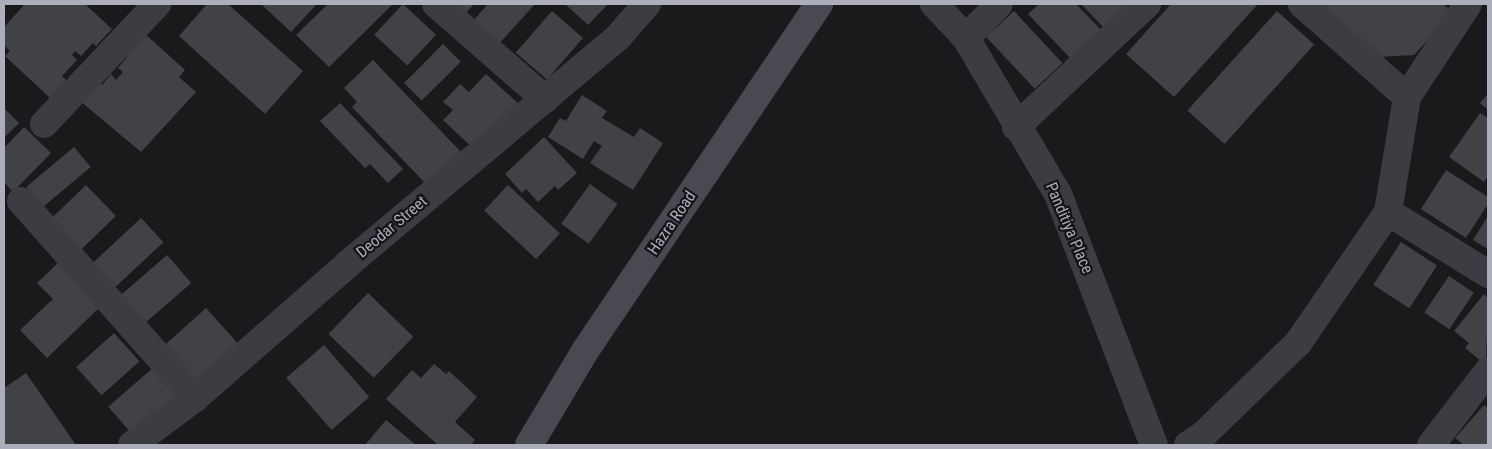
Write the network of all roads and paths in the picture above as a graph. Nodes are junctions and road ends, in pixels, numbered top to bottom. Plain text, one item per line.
1 (157, 4) edge
2 (436, 4) edge
3 (647, 4) edge
4 (819, 4) edge
5 (934, 4) edge
6 (999, 4) edge
7 (1147, 4) edge
8 (1302, 4) edge
9 (1468, 4) edge
10 (966, 38) junction
11 (1407, 96) junction
12 (545, 99) junction
13 (44, 124) dead end
14 (1016, 127) junction
15 (20, 201) dead end
16 (1388, 212) junction
17 (1488, 274) edge
18 (1488, 371) edge
19 (195, 398) junction
20 (132, 445) edge
21 (529, 445) edge
22 (1154, 445) edge
23 (1188, 445) edge
24 (1430, 445) edge

1 - 13 street
2 - 12 street
3 - 12 street, Deodar Street
4 - 21 main road, Hazra Road
5 - 10 street, Panditiya Place
6 - 10 street
7 - 14 street
8 - 11 street
9 - 11 street
10 - 14 street, Panditiya Place
11 - 16 street
12 - 19 street, Deodar Street
14 - 22 street, Panditiya Place
15 - 19 street
16 - 17 street
16 - 23 street
18 - 24 street
19 - 20 street, Deodar Street

